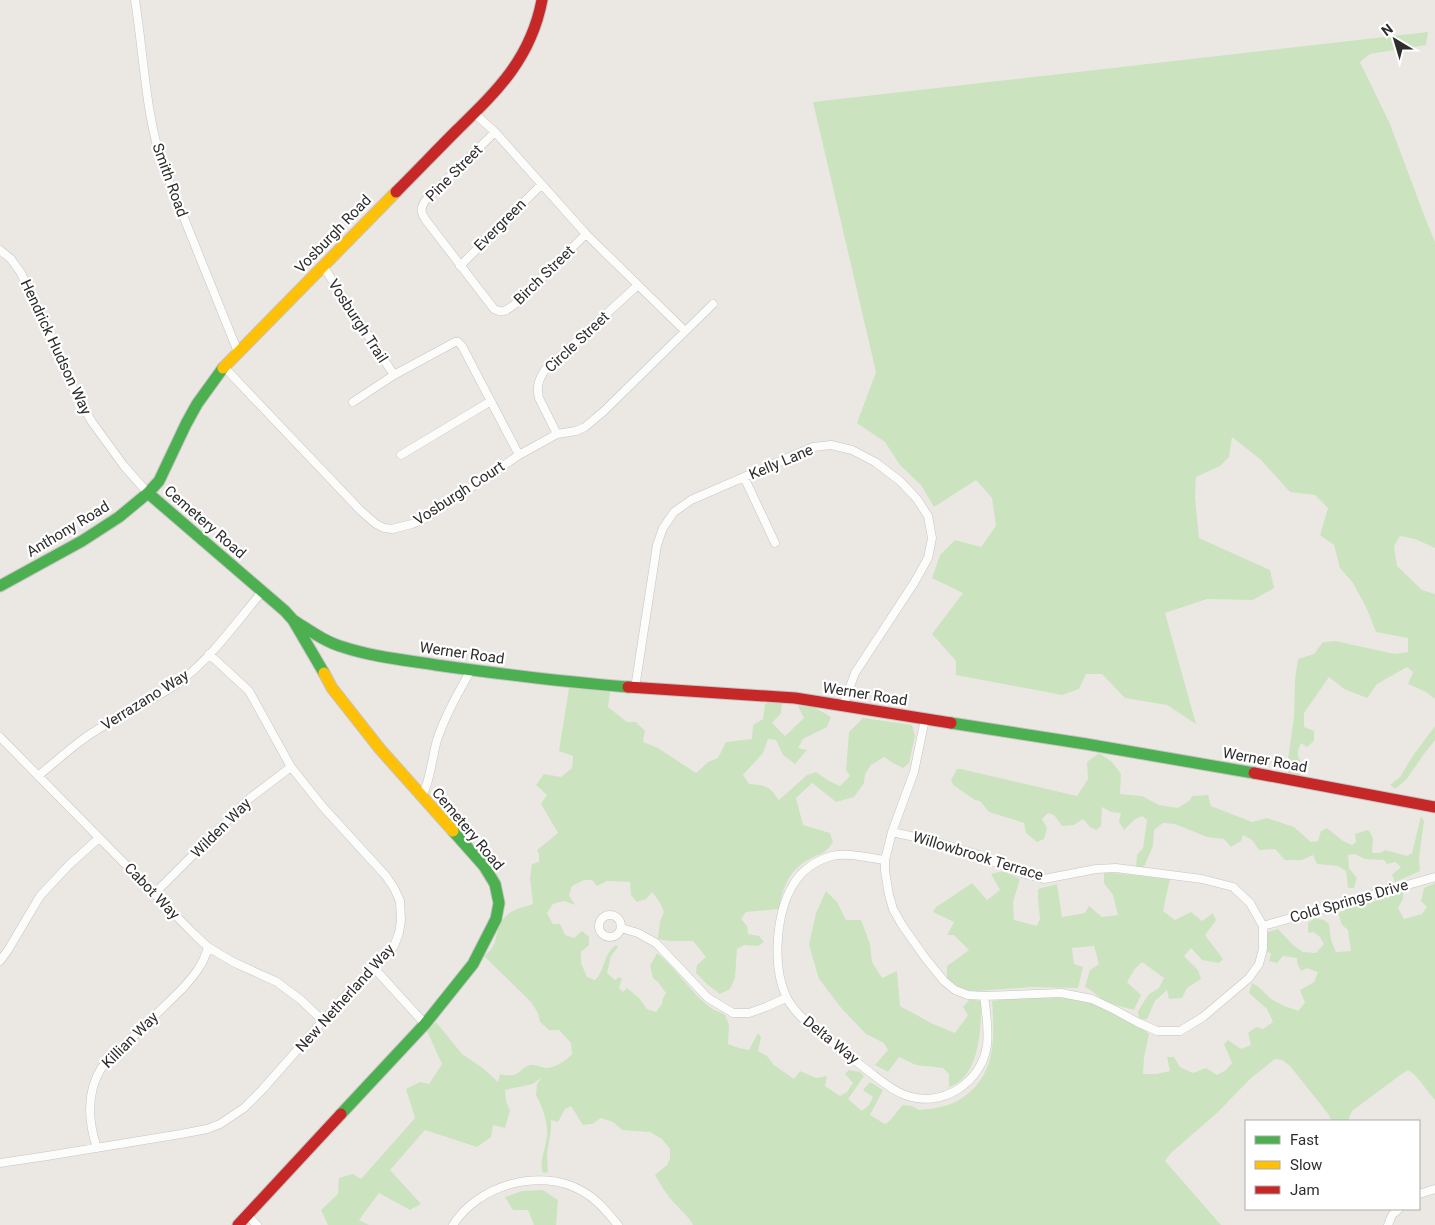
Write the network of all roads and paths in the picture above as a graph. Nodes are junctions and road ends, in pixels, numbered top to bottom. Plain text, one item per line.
1 (135, 0) edge
2 (542, 0) edge
3 (475, 114) junction
4 (495, 132) junction
5 (541, 185) junction
6 (586, 234) junction
7 (0, 250) edge
8 (322, 266) junction
9 (460, 266) junction
10 (638, 285) junction
11 (714, 304) dead end
12 (685, 331) junction
13 (238, 352) junction
14 (224, 367) junction
15 (394, 375) junction
16 (491, 401) junction
17 (353, 402) dead end
18 (557, 434) junction
19 (400, 455) dead end
20 (519, 455) junction
21 (744, 478) junction
22 (148, 493) junction
23 (775, 544) dead end
24 (0, 586) edge
25 (262, 592) junction
26 (293, 620) junction
27 (209, 654) junction
28 (471, 670) junction
29 (635, 688) junction
30 (843, 706) junction
31 (924, 719) junction
32 (0, 737) edge
33 (291, 767) junction
34 (38, 776) junction
35 (421, 796) junction
36 (1435, 806) edge
37 (892, 832) junction
38 (99, 838) junction
39 (885, 860) junction
40 (1435, 877) edge
41 (154, 894) junction
42 (1263, 926) junction
43 (621, 928) dead end
44 (208, 947) junction
45 (0, 961) edge
46 (374, 968) junction
47 (984, 996) junction
48 (786, 998) junction
49 (323, 1021) junction
50 (425, 1024) junction
51 (97, 1148) junction
52 (0, 1163) edge
53 (1435, 1188) edge
54 (1420, 1194) edge
55 (1398, 1210) edge
56 (248, 1216) junction
57 (238, 1225) edge
58 (257, 1225) edge
59 (453, 1225) edge
60 (618, 1225) edge
61 (1388, 1225) edge

1 - 13 street, Smith Road
2 - 3 street, Vosburgh Road
3 - 4 street
3 - 8 street, Vosburgh Road
4 - 5 street
4 - 9 street, Pine Street
5 - 6 street
5 - 9 street, Evergreen
6 - 9 street, Birch Street
6 - 10 street
7 - 22 street, Hendrick Hudson Way
8 - 13 street, Vosburgh Road
8 - 15 street, Vosburgh Trail
10 - 12 street
10 - 18 street, Circle Street
11 - 12 street, Vosburgh Court
12 - 18 street, Vosburgh Court
13 - 14 street, Vosburgh Road
14 - 20 street, Vosburgh Court
14 - 22 street, Vosburgh Road
15 - 16 street, Vosburgh Trail
15 - 17 street, Vosburgh Trail
16 - 19 street
16 - 20 street, Vosburgh Trail
18 - 20 street, Vosburgh Court
21 - 23 street
21 - 29 street, Kelly Lane
21 - 30 street, Kelly Lane
22 - 24 street, Anthony Road
22 - 25 street, Cemetery Road
25 - 26 street, Cemetery Road
25 - 27 street, Verrazano Way
26 - 28 street, Werner Road
26 - 35 street, Cemetery Road
27 - 33 street, New Netherland Way
27 - 34 street, Verrazano Way
28 - 29 street, Werner Road
28 - 35 street
29 - 30 street, Werner Road
30 - 31 street, Werner Road
31 - 36 street, Werner Road
31 - 37 street, Willowbrook Terrace
32 - 34 street, Cabot Way
33 - 41 street, Wilden Way
33 - 46 street, New Netherland Way
34 - 38 street, Cabot Way
35 - 50 street, Cemetery Road
37 - 39 street, Willowbrook Terrace
37 - 42 street, Willowbrook Terrace
38 - 41 street, Cabot Way
38 - 45 street
39 - 47 street, Willowbrook Terrace
39 - 48 street, Delta Way
40 - 42 street, Cold Springs Drive
41 - 44 street, Cabot Way
42 - 47 street, Willowbrook Terrace
43 - 48 street
44 - 49 street, Cabot Way
44 - 51 street, Killian Way
46 - 49 street, New Netherland Way
46 - 50 street
47 - 48 street, Delta Way
49 - 51 street, New Netherland Way
50 - 56 street, Cemetery Road
51 - 52 street, New Netherland Way
53 - 54 street
55 - 61 street
56 - 57 street, Cemetery Road
56 - 58 street
59 - 60 street

